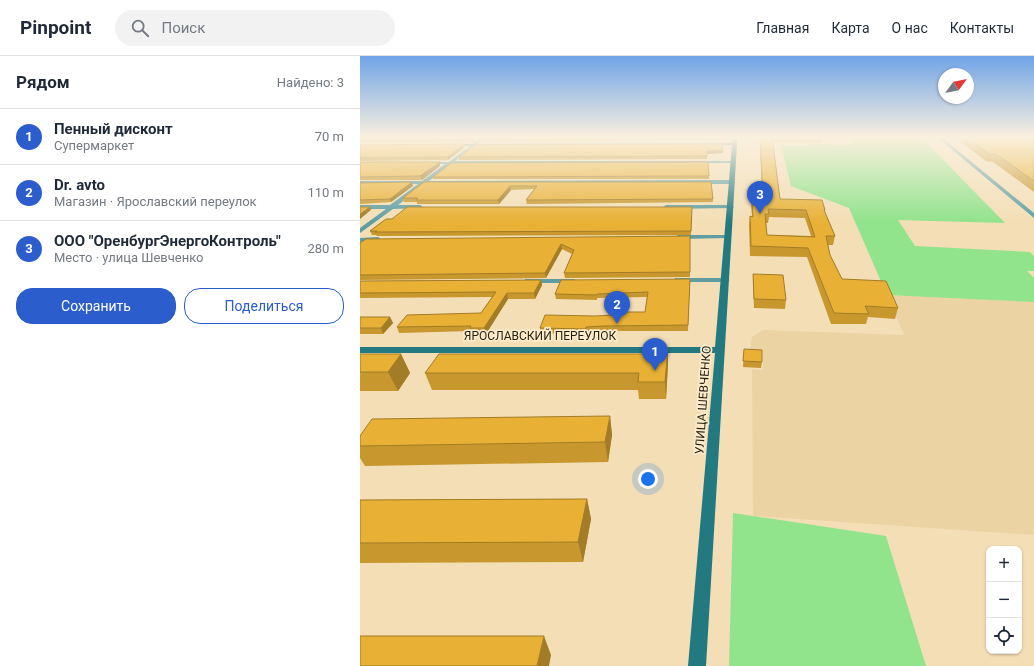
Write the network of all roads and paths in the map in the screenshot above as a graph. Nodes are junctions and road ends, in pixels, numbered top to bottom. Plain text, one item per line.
1 (444, 165) edge
2 (734, 165) edge
3 (974, 165) edge
4 (360, 182) edge
5 (423, 182) junction
6 (732, 182) junction
7 (360, 207) edge
8 (390, 207) junction
9 (430, 207) edge
10 (660, 207) edge
11 (731, 207) junction
12 (1034, 216) edge
13 (360, 231) edge
14 (674, 237) edge
15 (728, 237) junction
16 (384, 239) edge
17 (360, 240) edge
18 (670, 280) edge
19 (726, 280) junction
20 (519, 281) edge
21 (582, 281) edge
22 (360, 350) edge
23 (720, 350) junction
24 (697, 666) edge

1 - 5 street
2 - 6 main road, УЛИЦА ШЕВЧЕНКО
3 - 12 street
4 - 5 street
5 - 6 street
5 - 8 street
6 - 11 main road, УЛИЦА ШЕВЧЕНКО
7 - 8 street
8 - 9 street
8 - 13 street
10 - 11 street
11 - 15 main road, УЛИЦА ШЕВЧЕНКО
14 - 15 street
15 - 19 main road, УЛИЦА ШЕВЧЕНКО
16 - 17 street
18 - 19 street
19 - 23 main road, УЛИЦА ШЕВЧЕНКО
20 - 21 street
22 - 23 main road, ЯРОСЛАВСКИЙ ПЕРЕУЛОК
23 - 24 main road, УЛИЦА ШЕВЧЕНКО

